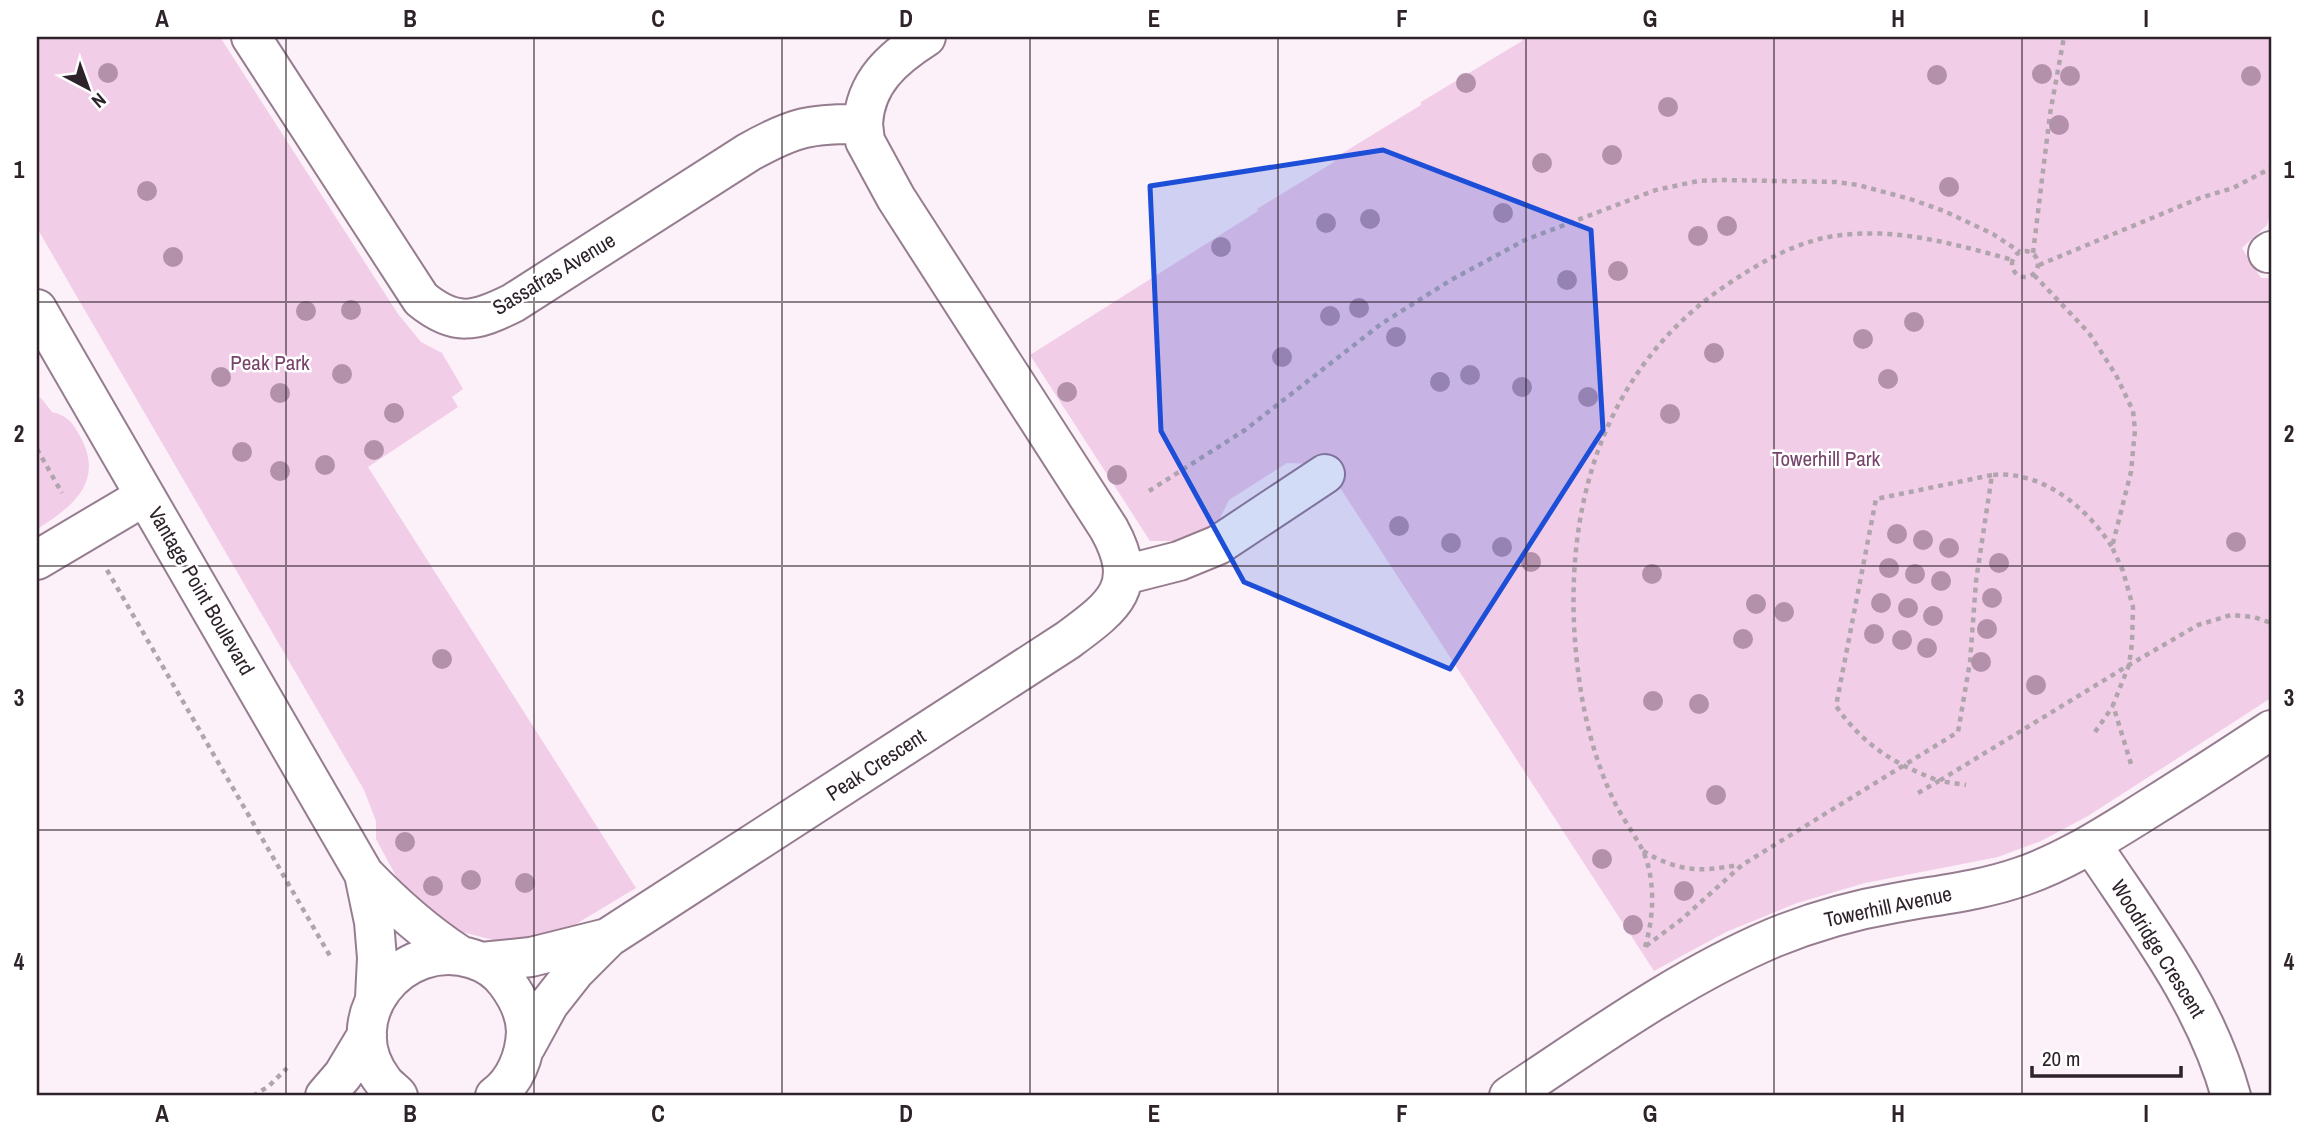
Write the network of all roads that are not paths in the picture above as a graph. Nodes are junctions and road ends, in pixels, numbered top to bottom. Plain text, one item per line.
1 (251, 37) edge
2 (926, 37) edge
3 (863, 124) junction
4 (37, 309) edge
5 (1325, 474) dead end
6 (145, 496) junction
7 (37, 560) edge
8 (1124, 575) junction
9 (2271, 730) edge
10 (2092, 845) junction
11 (364, 873) junction
12 (609, 937) junction
13 (470, 958) junction
14 (376, 998) junction
15 (367, 1035) junction
16 (514, 1077) edge
17 (324, 1096) edge
18 (398, 1096) edge
19 (1509, 1096) edge
20 (2231, 1096) edge

1 - 3 street, Sassafras Avenue
2 - 3 street
3 - 8 street
4 - 6 street, Vantage Point Boulevard
5 - 8 street
6 - 7 street
6 - 11 street, Vantage Point Boulevard
8 - 12 street, Peak Crescent
9 - 10 street, Towerhill Avenue
10 - 19 street, Towerhill Avenue
10 - 20 street, Woodridge Crescent
11 - 13 street, Vantage Point Boulevard
11 - 14 street, Vantage Point Boulevard
12 - 13 street, Peak Crescent
12 - 16 street, Peak Crescent
13 - 14 street, Peak Crescent
13 - 16 street, Vantage Point Boulevard
14 - 15 street
15 - 17 street
15 - 18 street

